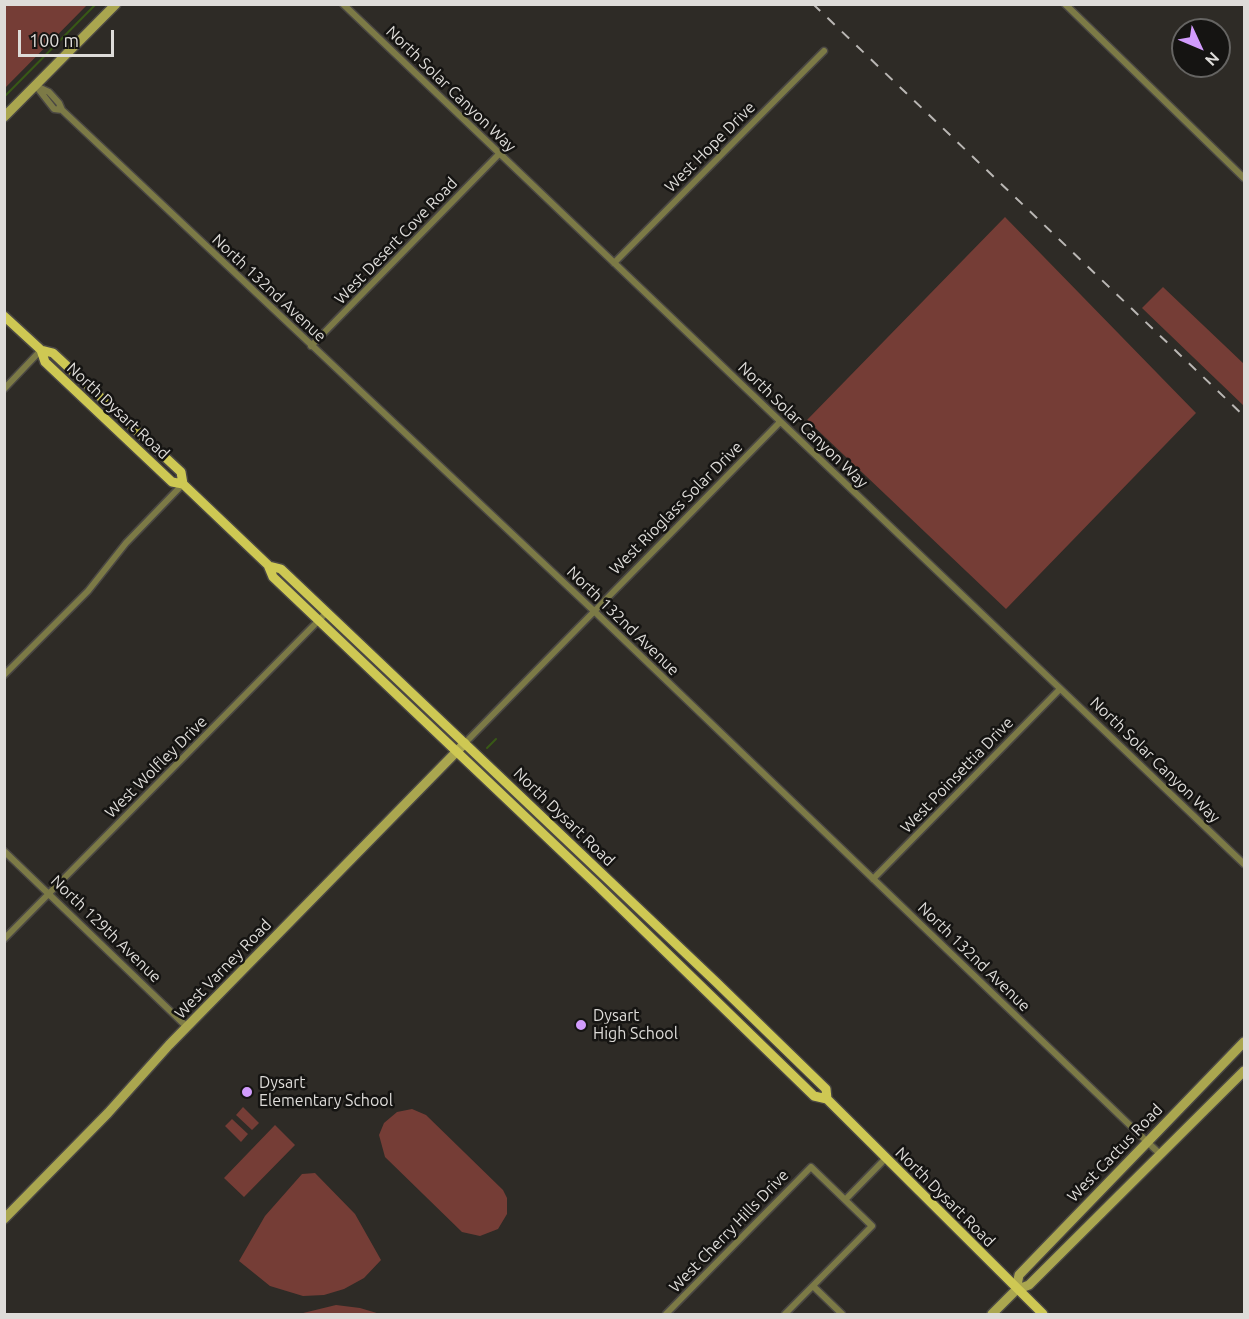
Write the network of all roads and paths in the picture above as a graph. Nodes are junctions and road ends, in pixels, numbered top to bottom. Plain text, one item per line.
1 (116, 4) edge
2 (343, 4) edge
3 (1065, 4) edge
4 (824, 51) dead end
5 (36, 86) junction
6 (4, 117) edge
7 (499, 154) junction
8 (1245, 178) edge
9 (614, 263) junction
10 (4, 316) edge
11 (311, 346) junction
12 (41, 350) junction
13 (4, 389) edge
14 (780, 422) junction
15 (183, 484) junction
16 (269, 566) junction
17 (594, 611) junction
18 (327, 612) junction
19 (319, 621) junction
20 (4, 675) edge
21 (1060, 689) junction
22 (465, 743) junction
23 (457, 751) junction
24 (4, 851) edge
25 (1245, 864) edge
26 (873, 879) junction
27 (49, 893) junction
28 (4, 939) edge
29 (187, 1027) junction
30 (1245, 1042) edge
31 (799, 1062) junction
32 (1245, 1071) edge
33 (814, 1096) junction
34 (827, 1099) junction
35 (1147, 1141) junction
36 (1161, 1155) junction
37 (885, 1159) junction
38 (845, 1200) junction
39 (4, 1219) edge
40 (813, 1286) junction
41 (1016, 1290) junction
42 (666, 1314) edge
43 (785, 1314) edge
44 (842, 1314) edge
45 (992, 1314) edge
46 (1043, 1314) edge

1 - 5 main road
2 - 7 street, North Solar Canyon Way
3 - 8 street
4 - 9 street, West Hope Drive
5 - 6 main road
5 - 11 street, North 132nd Avenue
7 - 9 street, North Solar Canyon Way
7 - 11 street, West Desert Cove Road
9 - 14 street, North Solar Canyon Way
10 - 12 main road, North Dysart Road
11 - 17 street, North 132nd Avenue
12 - 13 street
12 - 15 main road, North Dysart Road
14 - 17 street, West Rioglass Solar Drive
14 - 21 street, North Solar Canyon Way
15 - 16 main road, North Dysart Road
15 - 20 street
16 - 18 main road, North Dysart Road
16 - 19 main road, North Dysart Road
17 - 22 street, West Rioglass Solar Drive
17 - 26 street, North 132nd Avenue
18 - 19 street, West Wolfley Drive
18 - 22 main road, North Dysart Road
19 - 23 main road, North Dysart Road
19 - 27 street, West Wolfley Drive
21 - 25 street, North Solar Canyon Way
21 - 26 street, West Poinsettia Drive
22 - 23 main road, West Varney Road
22 - 31 main road, North Dysart Road
23 - 29 main road, West Varney Road
23 - 33 main road, North Dysart Road
24 - 27 street, North 129th Avenue
26 - 35 street, North 132nd Avenue
27 - 28 street, West Wolfley Drive
27 - 29 street, North 129th Avenue
29 - 39 main road, West Varney Road
30 - 35 main road, West Cactus Road
31 - 33 main road
31 - 34 main road, North Dysart Road
32 - 36 main road, West Cactus Road
33 - 34 main road
34 - 37 main road, North Dysart Road
35 - 36 street, North 132nd Avenue
35 - 41 main road, West Cactus Road
36 - 41 main road, West Cactus Road
37 - 38 street
37 - 41 main road, North Dysart Road
38 - 40 street
38 - 42 street, West Cherry Hills Drive
40 - 43 street
40 - 44 street
41 - 45 main road, West Cactus Road
41 - 46 main road, North Dysart Road

